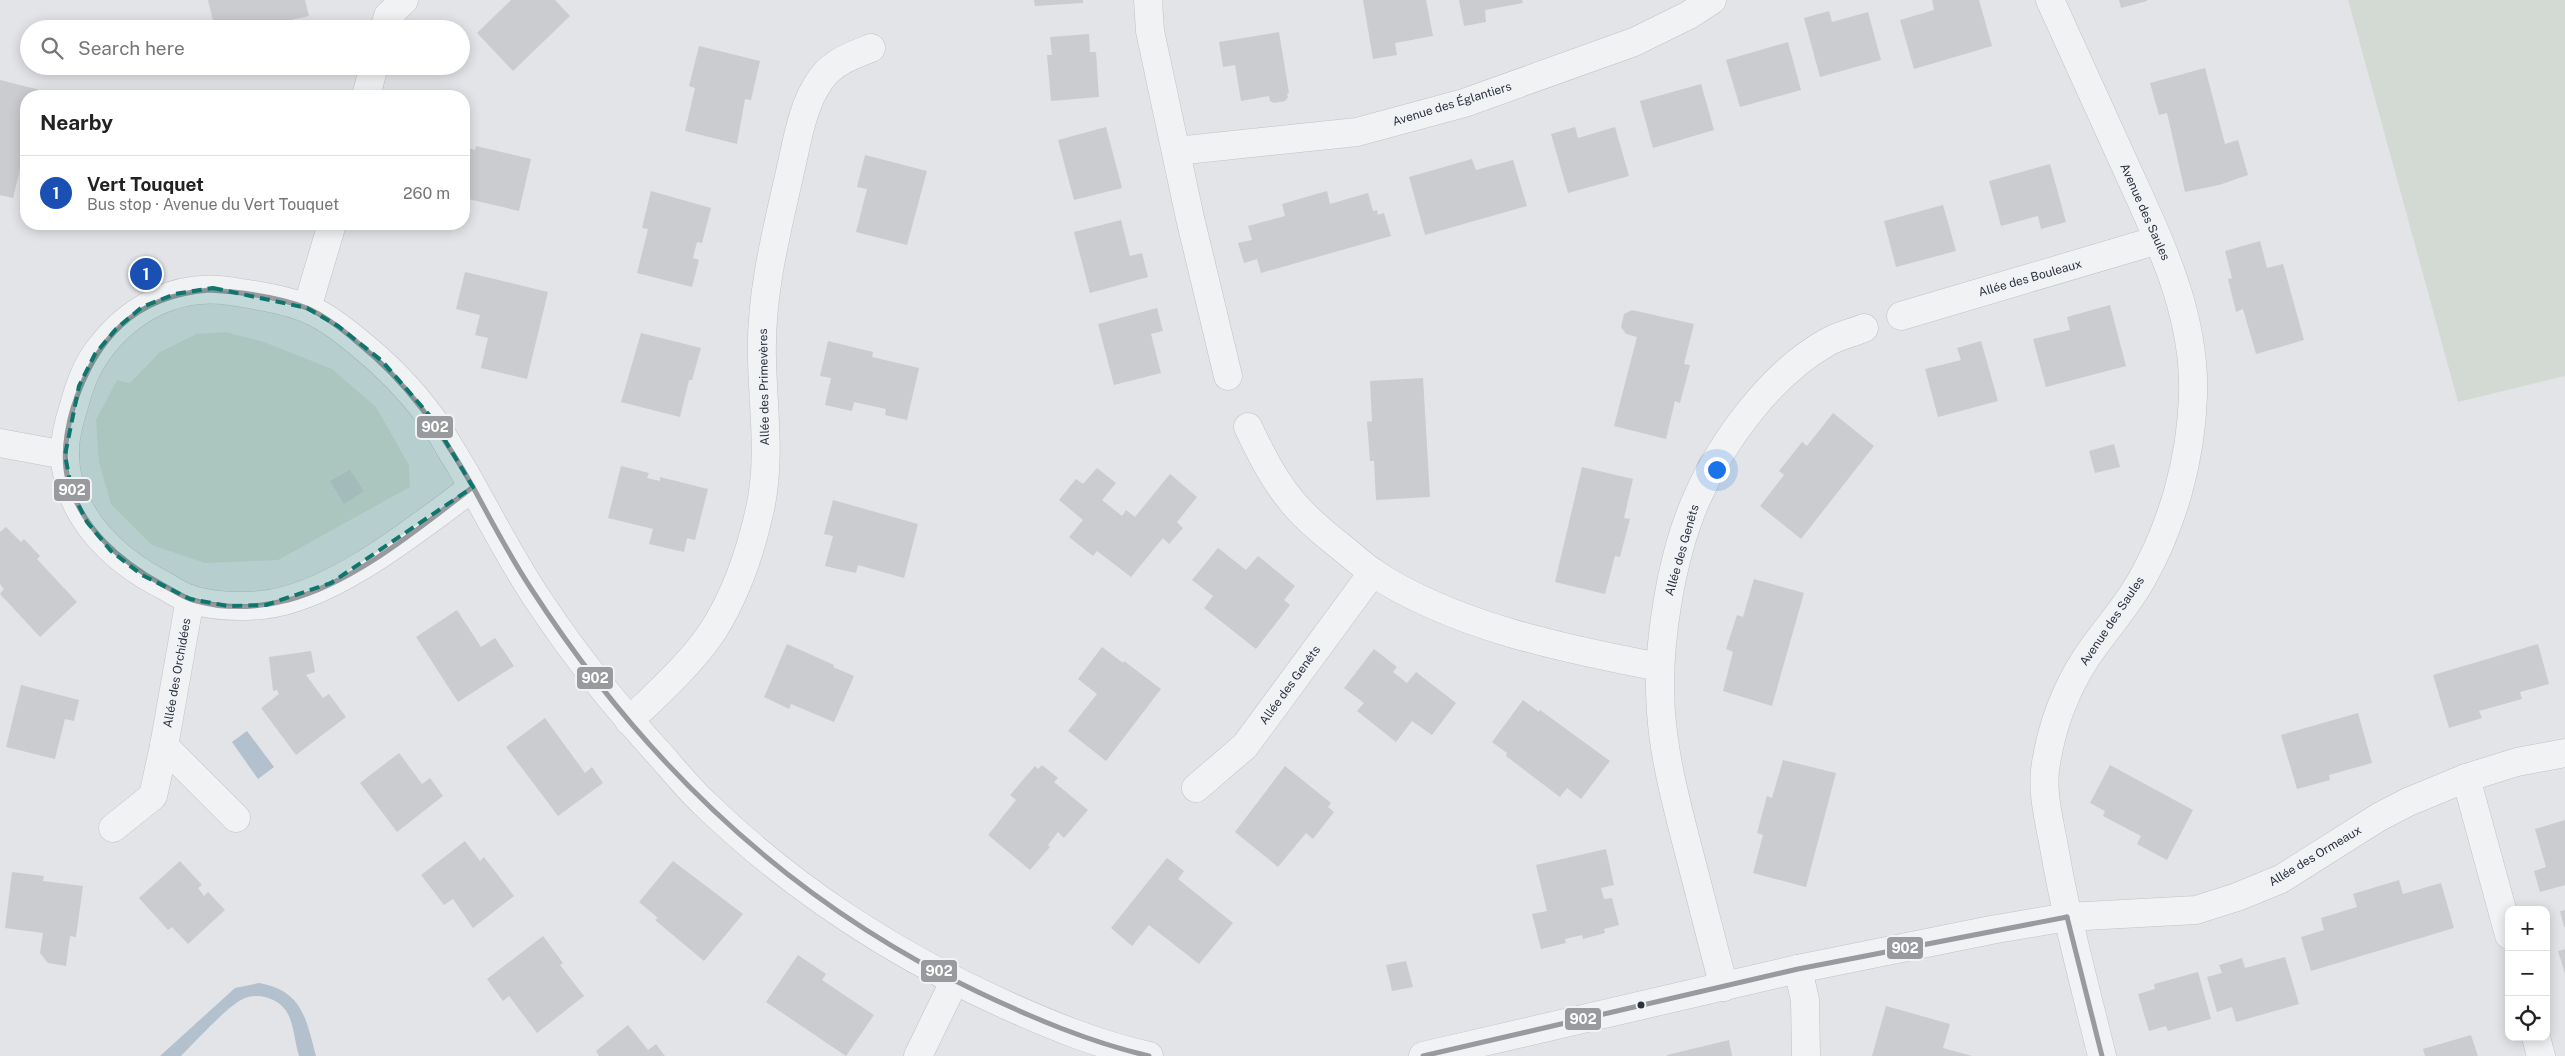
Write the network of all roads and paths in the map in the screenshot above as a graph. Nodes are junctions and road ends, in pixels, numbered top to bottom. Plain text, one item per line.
1 (1148, 0) edge
2 (1712, 0) edge
3 (2050, 0) edge
4 (871, 48) dead end
5 (372, 75) edge
6 (368, 90) edge
7 (1176, 151) junction
8 (330, 230) edge
9 (2158, 240) junction
10 (307, 308) junction
11 (1901, 316) dead end
12 (1864, 328) dead end
13 (1228, 376) dead end
14 (1248, 427) dead end
15 (0, 443) edge
16 (64, 455) junction
17 (473, 487) junction
18 (1373, 572) junction
19 (190, 599) junction
20 (1659, 667) junction
21 (629, 720) junction
22 (164, 746) junction
23 (2565, 753) edge
24 (2466, 778) junction
25 (1196, 788) dead end
26 (236, 818) dead end
27 (113, 828) dead end
28 (2067, 917) junction
29 (2505, 920) edge
30 (1798, 969) junction
31 (954, 982) junction
32 (1724, 987) junction
33 (2537, 1041) edge
34 (918, 1056) edge
35 (1149, 1056) edge
36 (1423, 1056) edge
37 (1806, 1056) edge
38 (2102, 1056) edge
39 (2541, 1056) edge

1 - 7 street
2 - 7 street, Avenue des Églantiers
3 - 9 street, Avenue des Saules
4 - 21 street, Allée des Primevères
5 - 6 street
7 - 13 street
8 - 10 street
9 - 11 street, Allée des Bouleaux
9 - 28 street, Avenue des Saules
10 - 16 street
10 - 17 street
12 - 20 street, Allée des Genêts
14 - 18 street
15 - 16 street
16 - 19 street
17 - 19 street
17 - 21 street
18 - 20 street
18 - 25 street, Allée des Genêts
19 - 22 street, Allée des Orchidées
20 - 32 street, Allée des Genêts
21 - 31 street
22 - 26 street, Allée des Orchidées
22 - 27 street, Allée des Orchidées
23 - 24 street, Allée des Ormeaux
24 - 28 street, Allée des Ormeaux
24 - 29 street
28 - 30 street, Allée des Ormeaux
28 - 38 street, Avenue des Saules
30 - 32 street, Allée des Ormeaux
30 - 37 street
31 - 34 street
31 - 35 street
32 - 36 street, Allée des Ormeaux
33 - 39 street

